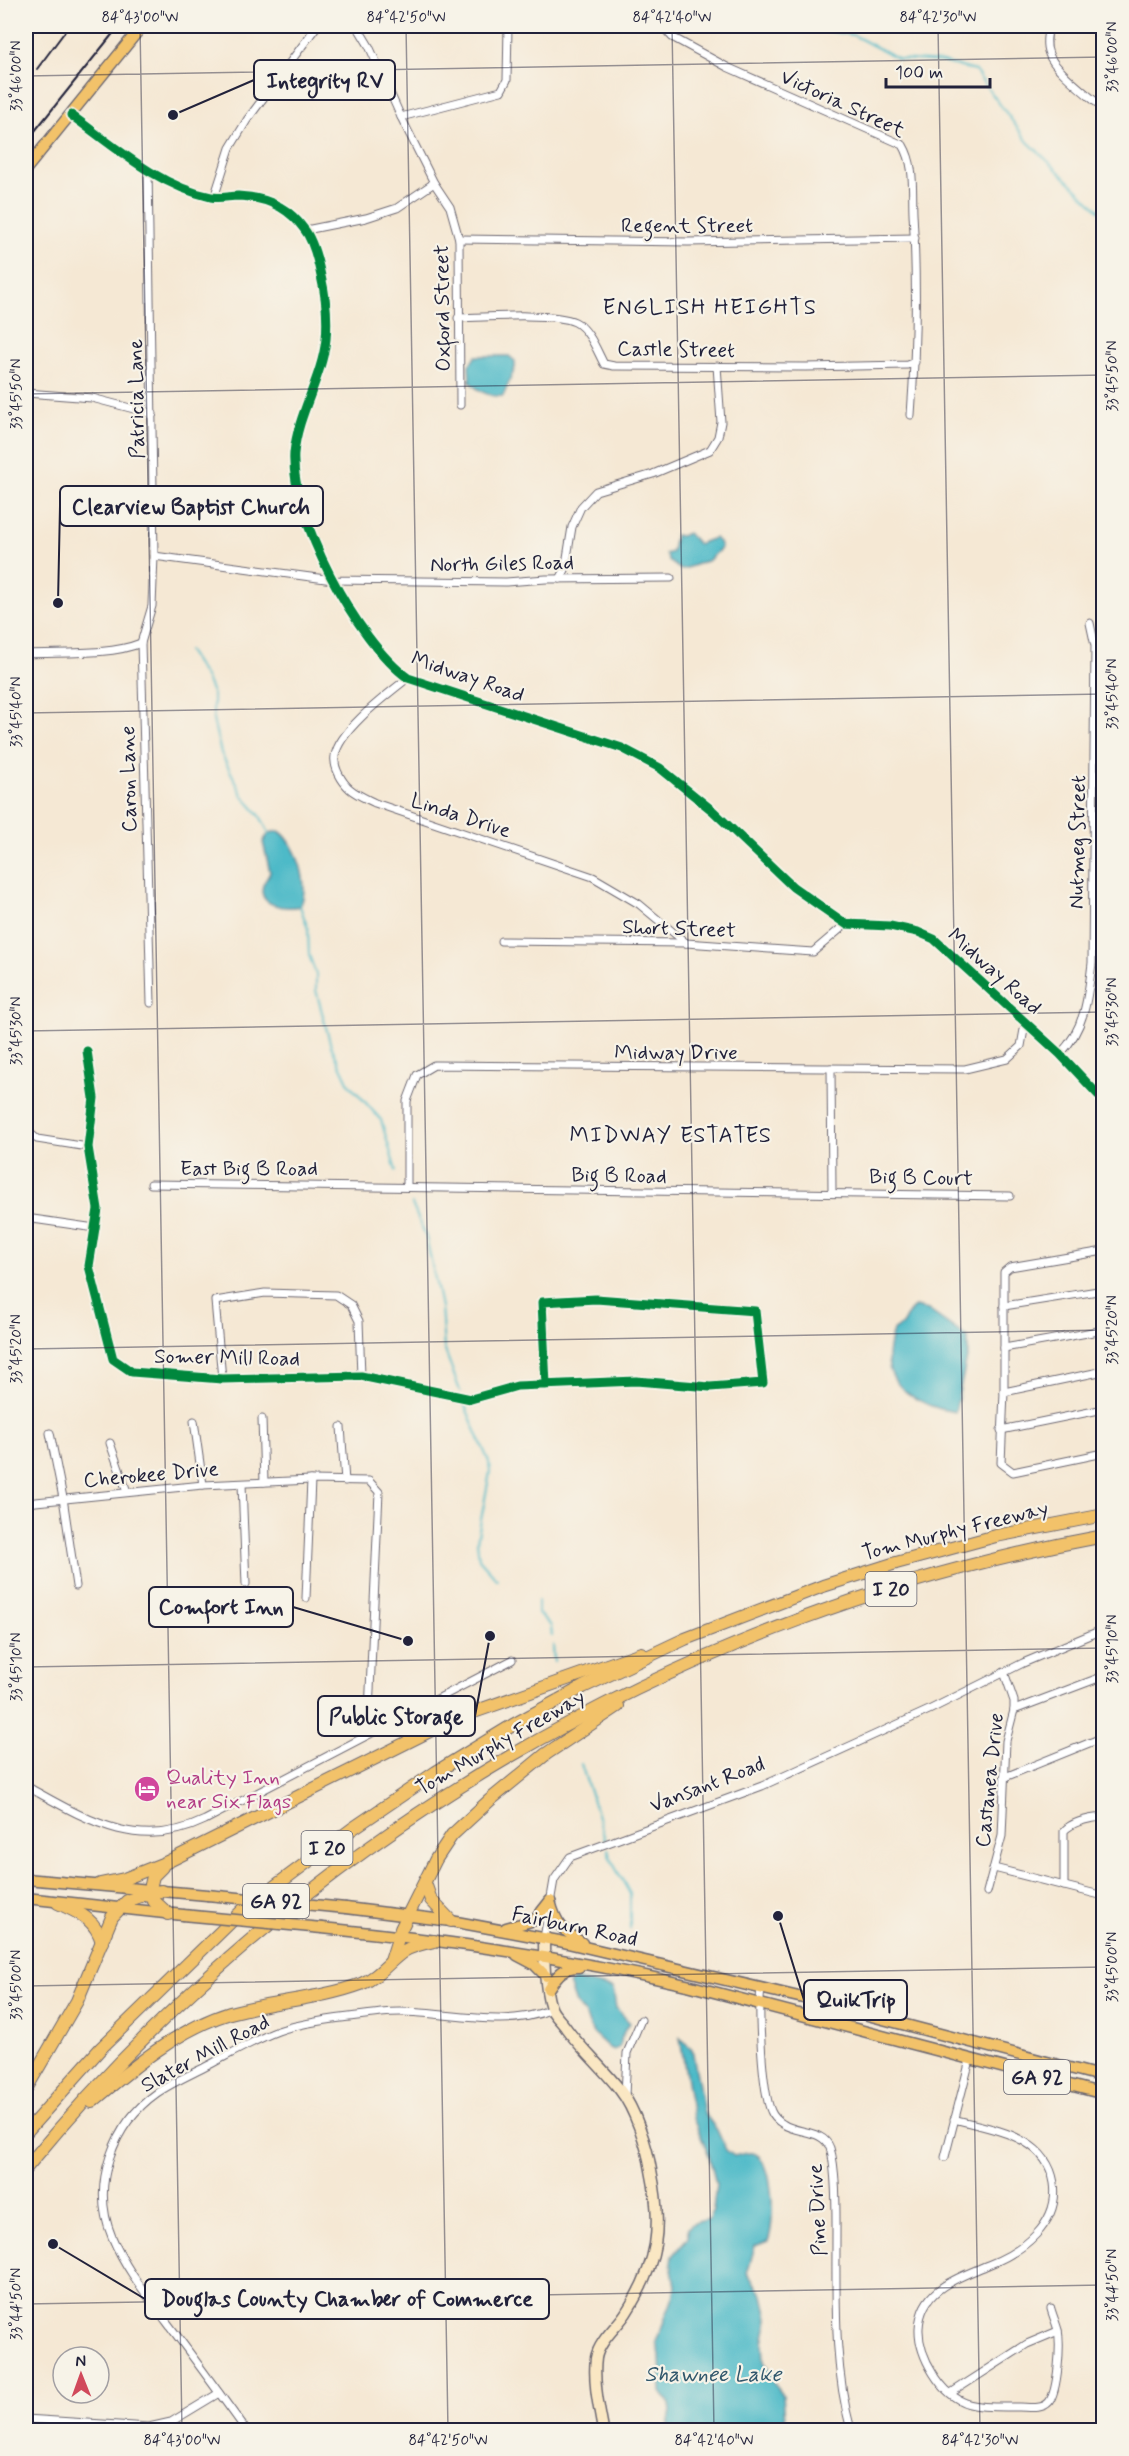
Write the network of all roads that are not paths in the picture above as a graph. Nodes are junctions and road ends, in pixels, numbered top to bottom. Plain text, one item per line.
1 (142, 26) edge
2 (318, 26) edge
3 (357, 26) edge
4 (508, 26) edge
5 (662, 26) edge
6 (1049, 26) edge
7 (1104, 110) edge
8 (71, 115) junction
9 (401, 117) junction
10 (26, 169) edge
11 (148, 169) junction
12 (434, 183) junction
13 (214, 198) junction
14 (306, 230) junction
15 (915, 238) junction
16 (459, 239) junction
17 (458, 318) junction
18 (915, 362) junction
19 (717, 366) junction
20 (26, 393) edge
21 (460, 405) dead end
22 (153, 414) junction
23 (911, 415) dead end
24 (154, 556) junction
25 (671, 578) dead end
26 (560, 579) junction
27 (333, 580) junction
28 (1090, 623) dead end
29 (141, 643) junction
30 (26, 654) edge
31 (408, 678) junction
32 (846, 924) junction
33 (501, 941) dead end
34 (686, 943) junction
35 (151, 1003) dead end
36 (1025, 1024) junction
37 (87, 1051) dead end
38 (1060, 1054) junction
39 (831, 1068) junction
40 (1104, 1101) edge
41 (26, 1130) edge
42 (88, 1147) junction
43 (151, 1184) dead end
44 (407, 1186) junction
45 (832, 1192) junction
46 (1010, 1196) dead end
47 (26, 1218) edge
48 (95, 1228) junction
49 (1104, 1251) edge
50 (1104, 1290) edge
51 (1004, 1306) junction
52 (1104, 1330) edge
53 (1004, 1348) junction
54 (1104, 1371) edge
55 (361, 1376) junction
56 (222, 1379) junction
57 (546, 1384) junction
58 (1004, 1392) junction
59 (1104, 1409) edge
60 (261, 1419) dead end
61 (194, 1421) dead end
62 (341, 1427) dead end
63 (1001, 1430) junction
64 (50, 1432) dead end
65 (110, 1443) dead end
66 (1104, 1453) edge
67 (311, 1480) junction
68 (345, 1481) junction
69 (264, 1482) junction
70 (242, 1484) junction
71 (203, 1485) junction
72 (127, 1492) junction
73 (63, 1498) junction
74 (26, 1503) edge
75 (1104, 1515) edge
76 (1104, 1536) edge
77 (246, 1584) dead end
78 (76, 1586) dead end
79 (306, 1598) dead end
80 (1104, 1629) edge
81 (685, 1639) junction
82 (512, 1660) dead end
83 (686, 1666) junction
84 (1004, 1672) junction
85 (1104, 1676) edge
86 (1014, 1710) junction
87 (368, 1734) junction
88 (1104, 1737) edge
89 (1005, 1776) junction
90 (26, 1786) edge
91 (1104, 1817) edge
92 (167, 1862) junction
93 (994, 1868) junction
94 (26, 1878) edge
95 (424, 1883) junction
96 (100, 1884) junction
97 (1064, 1886) junction
98 (153, 1891) junction
99 (987, 1892) dead end
100 (1104, 1896) edge
101 (26, 1898) edge
102 (550, 1901) junction
103 (58, 1903) junction
104 (118, 1909) junction
105 (168, 1914) junction
106 (410, 1915) junction
107 (451, 1921) junction
108 (500, 1929) junction
109 (398, 1937) junction
110 (544, 1938) junction
111 (434, 1941) junction
112 (102, 1942) junction
113 (590, 1948) junction
114 (509, 1951) junction
115 (544, 1956) junction
116 (390, 1962) junction
117 (599, 1967) junction
118 (546, 1976) junction
119 (761, 1988) junction
120 (548, 1989) junction
121 (759, 2005) junction
122 (552, 2009) junction
123 (641, 2020) dead end
124 (904, 2043) junction
125 (974, 2044) junction
126 (970, 2060) junction
127 (1104, 2078) edge
128 (26, 2089) edge
129 (1104, 2094) edge
130 (625, 2097) junction
131 (954, 2119) junction
132 (26, 2132) edge
133 (50, 2138) junction
134 (945, 2157) dead end
135 (26, 2168) edge
136 (1051, 2309) dead end
137 (1058, 2331) junction
138 (219, 2393) junction
139 (951, 2393) junction
140 (26, 2419) edge
141 (246, 2430) edge
142 (603, 2430) edge
143 (851, 2430) edge

1 - 8 main road
2 - 13 street
3 - 9 street, Oxford Street
4 - 9 street
5 - 15 street, Victoria Street
6 - 7 street
8 - 10 main road
8 - 11 street, Midway Road
9 - 12 street, Oxford Street
11 - 13 street, Midway Road
11 - 22 street, Patricia Lane
12 - 14 street
12 - 16 street, Oxford Street
13 - 14 street, Midway Road
14 - 27 street, Midway Road
15 - 16 street, Regent Street
15 - 18 street, Victoria Street
16 - 17 street, Oxford Street
17 - 19 street, Castle Street
17 - 21 street, Oxford Street
18 - 19 street, Castle Street
18 - 23 street, Victoria Street
19 - 26 street
20 - 22 street
22 - 24 street, Patricia Lane
24 - 27 street
24 - 29 street, Caron Lane
25 - 26 street, North Giles Road
26 - 27 street, North Giles Road
27 - 31 street, Midway Road
28 - 38 street, Nutmeg Street
29 - 30 street
29 - 35 street, Caron Lane
31 - 32 street, Midway Road
31 - 34 street, Linda Drive
32 - 34 street, Short Street
32 - 36 street, Midway Road
33 - 34 street, Short Street
36 - 38 street, Midway Road
36 - 39 street, Midway Drive
37 - 42 street, Somer Mill Road
38 - 40 street, Midway Road
39 - 44 street, Midway Drive
39 - 45 street
41 - 42 street
42 - 48 street, Somer Mill Road
43 - 44 street, East Big B Road
44 - 45 street, Big B Road
45 - 46 street, Big B Court
47 - 48 street
48 - 56 street, Somer Mill Road
49 - 51 street
50 - 51 street
51 - 53 street
52 - 53 street
53 - 58 street
54 - 58 street
55 - 56 street, Somer Mill Road
55 - 56 street
55 - 57 street, Somer Mill Road
57 - 57 street, Somer Mill Road
58 - 63 street
59 - 63 street
60 - 69 street
61 - 71 street
62 - 68 street
63 - 66 street
64 - 73 street
65 - 72 street
67 - 68 street, Cherokee Drive
67 - 69 street, Cherokee Drive
67 - 79 street
68 - 87 street, Cherokee Drive
69 - 70 street, Cherokee Drive
70 - 71 street, Cherokee Drive
70 - 77 street, Cherokee Drive
71 - 72 street, Cherokee Drive
72 - 73 street, Cherokee Drive
73 - 74 street, Cherokee Drive
73 - 78 street
75 - 81 highway, Tom Murphy Freeway / I 20
76 - 83 highway, Tom Murphy Freeway / I 20
80 - 84 street, Vansant Road
81 - 92 highway
81 - 132 highway, Tom Murphy Freeway / I 20
82 - 87 street
83 - 95 highway
83 - 133 highway, Tom Murphy Freeway / I 20
84 - 86 street, Castanea Drive
84 - 102 street, Vansant Road
85 - 86 street
86 - 89 street, Castanea Drive
87 - 90 street
88 - 89 street
89 - 93 street, Castanea Drive
91 - 97 street
92 - 96 highway
92 - 98 highway
93 - 97 street
93 - 99 street, Castanea Drive
94 - 96 main road, Fairburn Road / GA 92
95 - 106 highway
95 - 107 highway
96 - 98 main road, Fairburn Road / GA 92
97 - 100 street
98 - 104 highway
98 - 105 highway
98 - 106 main road, Fairburn Road / GA 92, bridge
101 - 103 main road, Fairburn Road / GA 92
102 - 108 main road
102 - 110 street, Vansant Road
102 - 113 main road
103 - 104 main road, Fairburn Road / GA 92
103 - 112 highway
104 - 105 main road, Fairburn Road / GA 92
104 - 112 highway
105 - 109 main road, Fairburn Road / GA 92, bridge
106 - 107 main road, Fairburn Road / GA 92
106 - 109 highway
107 - 108 main road, Fairburn Road / GA 92
108 - 110 main road, Fairburn Road / GA 92
109 - 111 main road, Fairburn Road / GA 92
109 - 116 highway
110 - 113 main road, Fairburn Road / GA 92
110 - 115 street, Vansant Road
111 - 114 main road, Fairburn Road / GA 92
111 - 116 highway
112 - 128 highway
113 - 119 main road, Fairburn Road / GA 92
114 - 115 main road, Fairburn Road / GA 92
114 - 118 main road
115 - 117 main road, Fairburn Road / GA 92
115 - 118 street, Vansant Road
116 - 133 highway
117 - 120 main road
117 - 121 main road, Fairburn Road / GA 92
118 - 120 street, Vansant Road
119 - 121 street, Pine Drive
119 - 125 main road, Fairburn Road / GA 92
120 - 122 street, Vansant Road
121 - 124 main road, Fairburn Road / GA 92
121 - 143 street, Pine Drive
122 - 130 street, Vansant Road
122 - 138 street, Slater Mill Road
123 - 130 street
124 - 125 main road
124 - 126 main road, Fairburn Road / GA 92
125 - 127 main road, Fairburn Road / GA 92
126 - 129 main road, Fairburn Road / GA 92
126 - 131 street
130 - 142 street, Vansant Road
131 - 134 street
131 - 139 street
133 - 135 highway, Tom Murphy Freeway / I 20
136 - 137 street
137 - 139 street
137 - 139 street
138 - 140 street
138 - 141 street, Slater Mill Road

